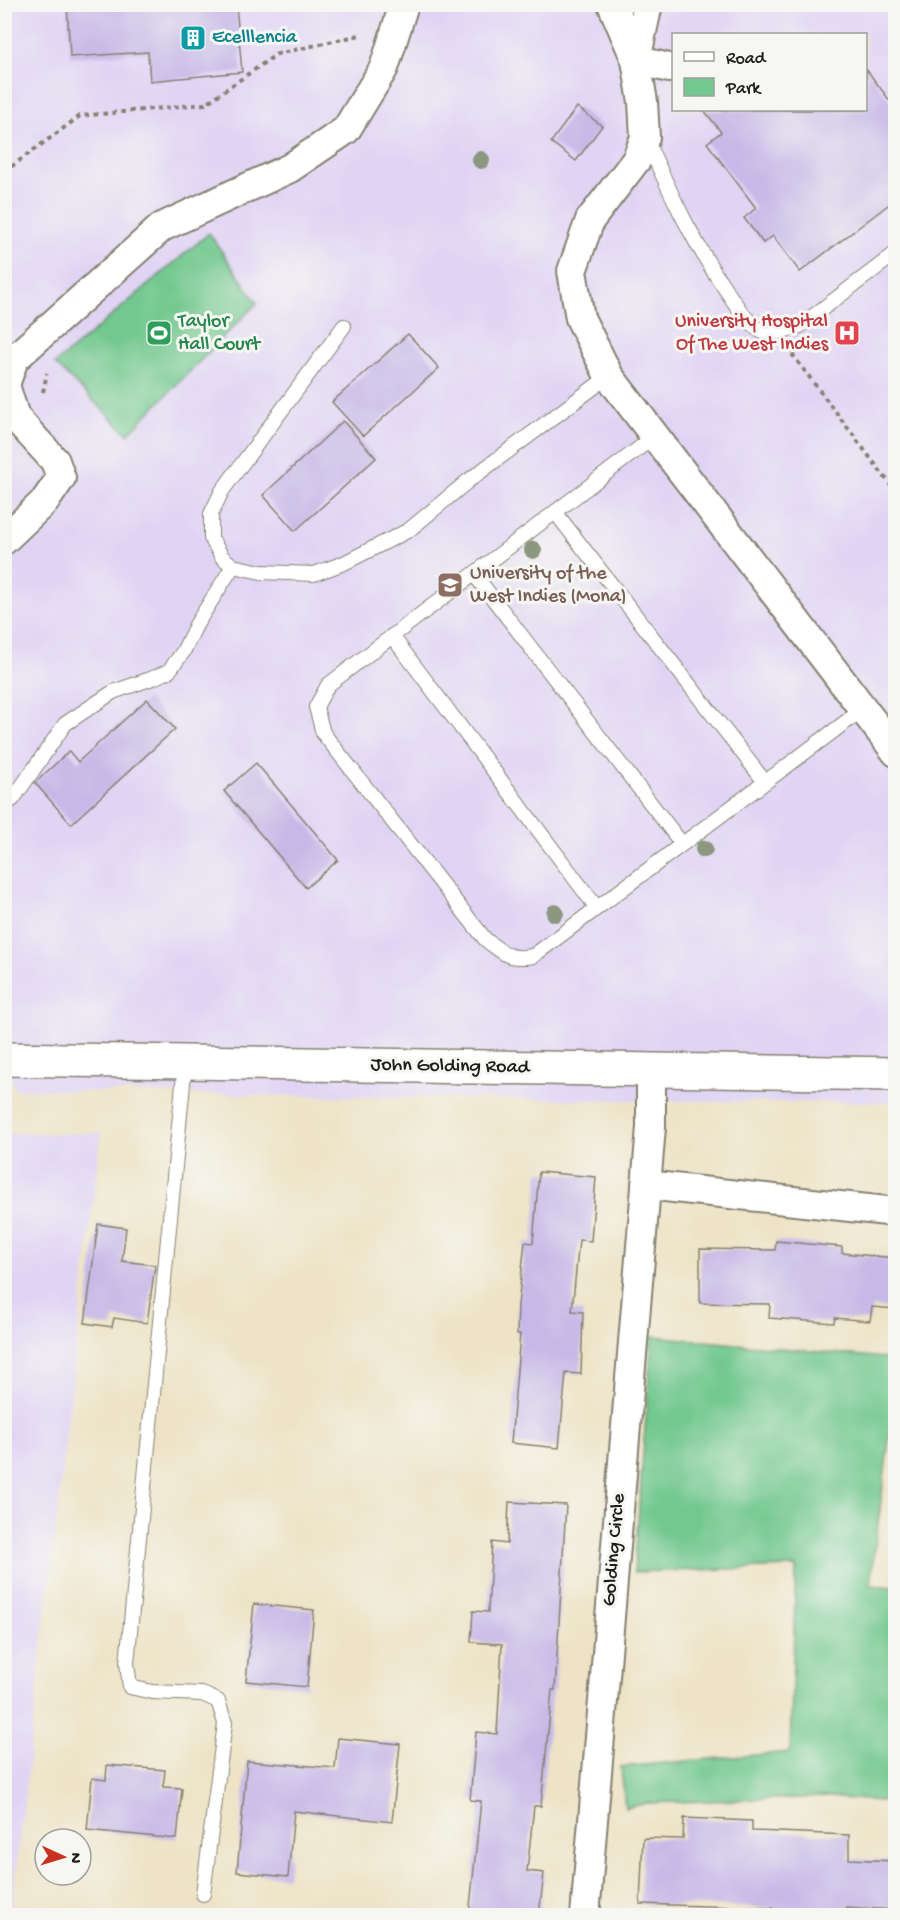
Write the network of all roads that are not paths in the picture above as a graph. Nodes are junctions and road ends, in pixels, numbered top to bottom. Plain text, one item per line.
1 (612, 4) edge
2 (648, 4) edge
3 (401, 15) edge
4 (636, 60) junction
5 (669, 68) dead end
6 (645, 137) junction
7 (896, 254) edge
8 (344, 326) dead end
9 (609, 376) junction
10 (655, 436) junction
11 (555, 512) junction
12 (4, 540) edge
13 (233, 566) junction
14 (474, 574) junction
15 (392, 636) junction
16 (863, 709) junction
17 (896, 752) edge
18 (765, 782) junction
19 (4, 806) edge
20 (682, 844) junction
21 (597, 908) junction
22 (4, 1059) edge
23 (184, 1063) junction
24 (651, 1070) junction
25 (896, 1074) edge
26 (646, 1185) junction
27 (896, 1212) edge
28 (203, 1894) dead end
29 (585, 1916) edge

1 - 4 street
2 - 4 street
3 - 12 street
4 - 5 street
4 - 6 street
6 - 7 lane
6 - 9 street
8 - 13 lane
9 - 10 street
9 - 13 lane
10 - 11 lane
10 - 16 street
11 - 14 lane
11 - 18 lane
13 - 19 lane
14 - 15 lane
14 - 20 lane
15 - 21 lane
15 - 21 lane
16 - 17 street
16 - 18 lane
18 - 20 lane
20 - 21 lane
22 - 23 street, John Golding Road
23 - 24 street, John Golding Road
23 - 28 lane
24 - 25 street, John Golding Road
24 - 26 street, Golding Circle
26 - 27 street
26 - 29 street, Golding Circle

